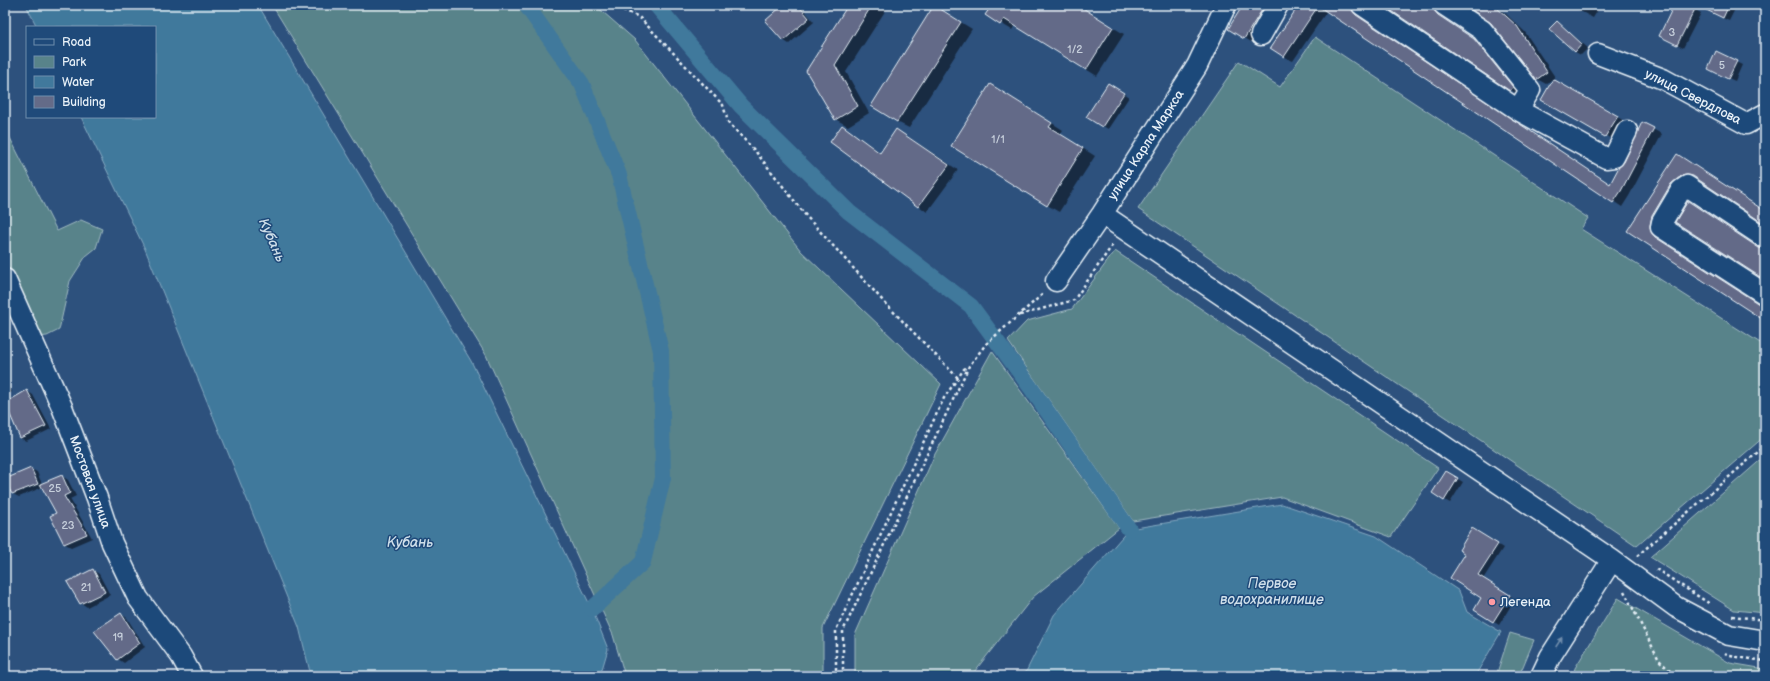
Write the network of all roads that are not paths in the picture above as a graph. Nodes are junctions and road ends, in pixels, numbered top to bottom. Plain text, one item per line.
1 (1226, 5) edge
2 (1278, 5) edge
3 (1362, 5) edge
4 (1444, 5) edge
5 (1261, 36) dead end
6 (1598, 54) dead end
7 (1518, 110) junction
8 (1765, 114) edge
9 (1627, 131) dead end
10 (1102, 214) junction
11 (1765, 238) edge
12 (5, 279) edge
13 (1056, 280) road end
14 (1765, 294) edge
15 (1612, 560) junction
16 (1765, 641) edge
17 (192, 676) edge
18 (1541, 676) edge

1 - 10 street, улица Карла Маркса
2 - 5 street
3 - 7 street
4 - 7 street
6 - 8 street, улица Свердлова
7 - 9 street
10 - 13 street, улица Карла Маркса
10 - 15 street
11 - 14 street
12 - 17 street, Мостовая улица
15 - 16 street
18 -> 15 street

